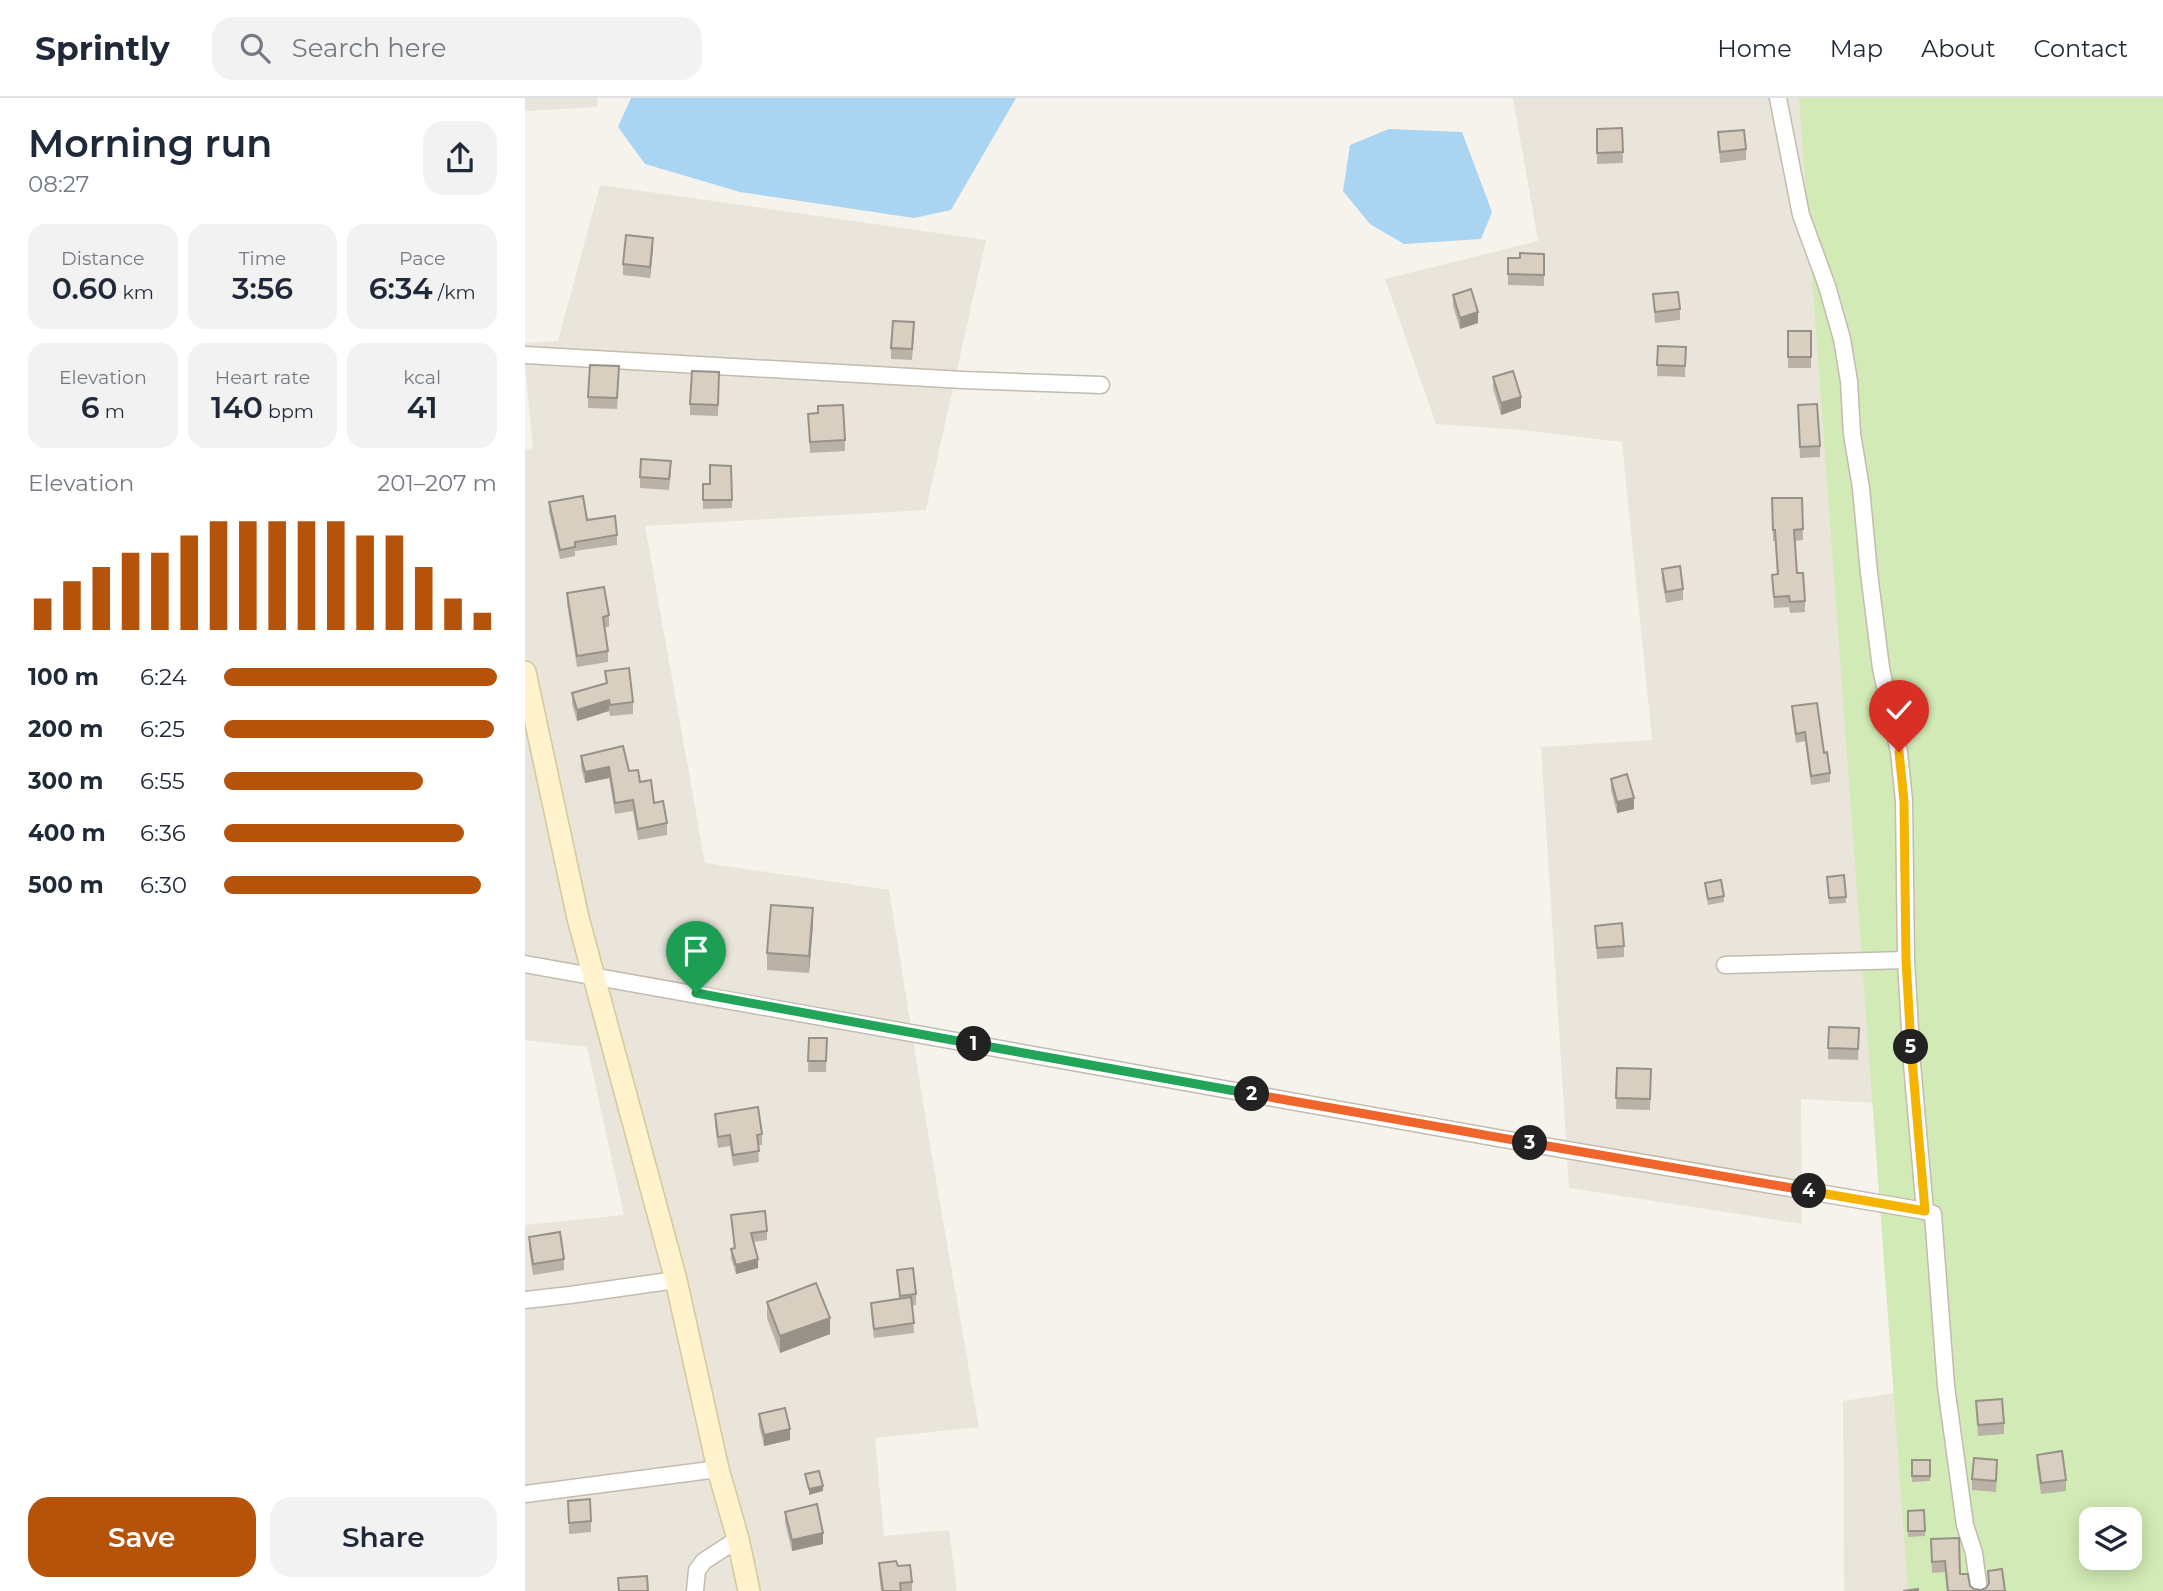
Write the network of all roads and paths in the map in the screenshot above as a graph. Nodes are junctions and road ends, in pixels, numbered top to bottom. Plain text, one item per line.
1 (1778, 98) edge
2 (525, 355) edge
3 (1101, 385) dead end
4 (525, 672) edge
5 (1906, 960) junction
6 (525, 964) edge
7 (1725, 965) dead end
8 (595, 975) junction
9 (1925, 1211) junction
10 (676, 1280) junction
11 (525, 1300) edge
12 (718, 1469) junction
13 (525, 1494) edge
14 (738, 1539) junction
15 (695, 1591) edge
16 (749, 1591) edge
17 (1979, 1591) edge

1 - 5 street
2 - 3 street
4 - 8 street
5 - 7 street
5 - 9 street
6 - 8 street
8 - 9 street
8 - 10 street
9 - 17 street
10 - 11 street
10 - 12 street
12 - 13 street
12 - 14 street
14 - 15 street
14 - 16 street

